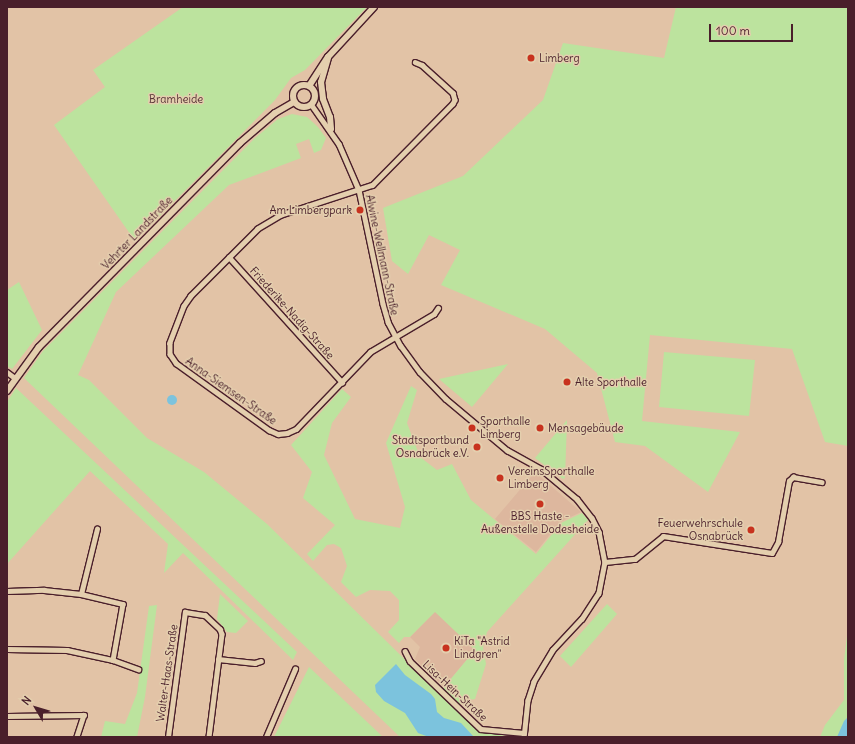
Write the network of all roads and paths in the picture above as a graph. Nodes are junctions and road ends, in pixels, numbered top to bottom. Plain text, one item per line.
1 (374, 7) edge
2 (328, 57) junction
3 (414, 62) dead end
4 (309, 86) junction
5 (294, 102) junction
6 (311, 104) junction
7 (331, 129) junction
8 (359, 190) junction
9 (229, 257) junction
10 (438, 308) dead end
11 (395, 337) junction
12 (7, 372) edge
13 (15, 378) junction
14 (342, 382) junction
15 (7, 391) edge
16 (822, 482) dead end
17 (97, 529) dead end
18 (605, 562) junction
19 (7, 591) edge
20 (81, 594) junction
21 (7, 649) edge
22 (405, 651) dead end
23 (113, 660) junction
24 (218, 660) junction
25 (261, 661) dead end
26 (138, 669) dead end
27 (295, 669) dead end
28 (7, 716) edge
29 (524, 735) edge
30 (77, 737) edge
31 (168, 737) edge
32 (209, 737) edge
33 (266, 737) edge

1 - 2 main road
2 - 4 main road
2 - 7 main road
3 - 8 street, Anna-Siemsen-Straße
4 - 5 main road
4 - 6 main road
5 - 6 main road
5 - 13 main road, Vehrter Landstraße
6 - 7 street, Alwine-Wellmann-Straße
7 - 8 street, Alwine-Wellmann-Straße
8 - 9 street, Anna-Siemsen-Straße
8 - 11 street, Alwine-Wellmann-Straße
9 - 14 street, Friederike-Nadig-Straße
9 - 14 street, Anna-Siemsen-Straße
10 - 11 street, Anna-Siemsen-Straße
11 - 14 street, Anna-Siemsen-Straße
11 - 18 street, Alwine-Wellmann-Straße
12 - 13 street
13 - 15 main road, Vehrter Landstraße
16 - 18 street
17 - 20 street
18 - 29 street, Alwine-Wellmann-Straße
19 - 20 street
20 - 23 street
21 - 23 street
22 - 29 street, Lisa-Hein-Straße
23 - 26 street
24 - 25 street
24 - 31 street, Walter-Haas-Straße
24 - 32 street, Walter-Haas-Straße
27 - 33 street
28 - 30 street

